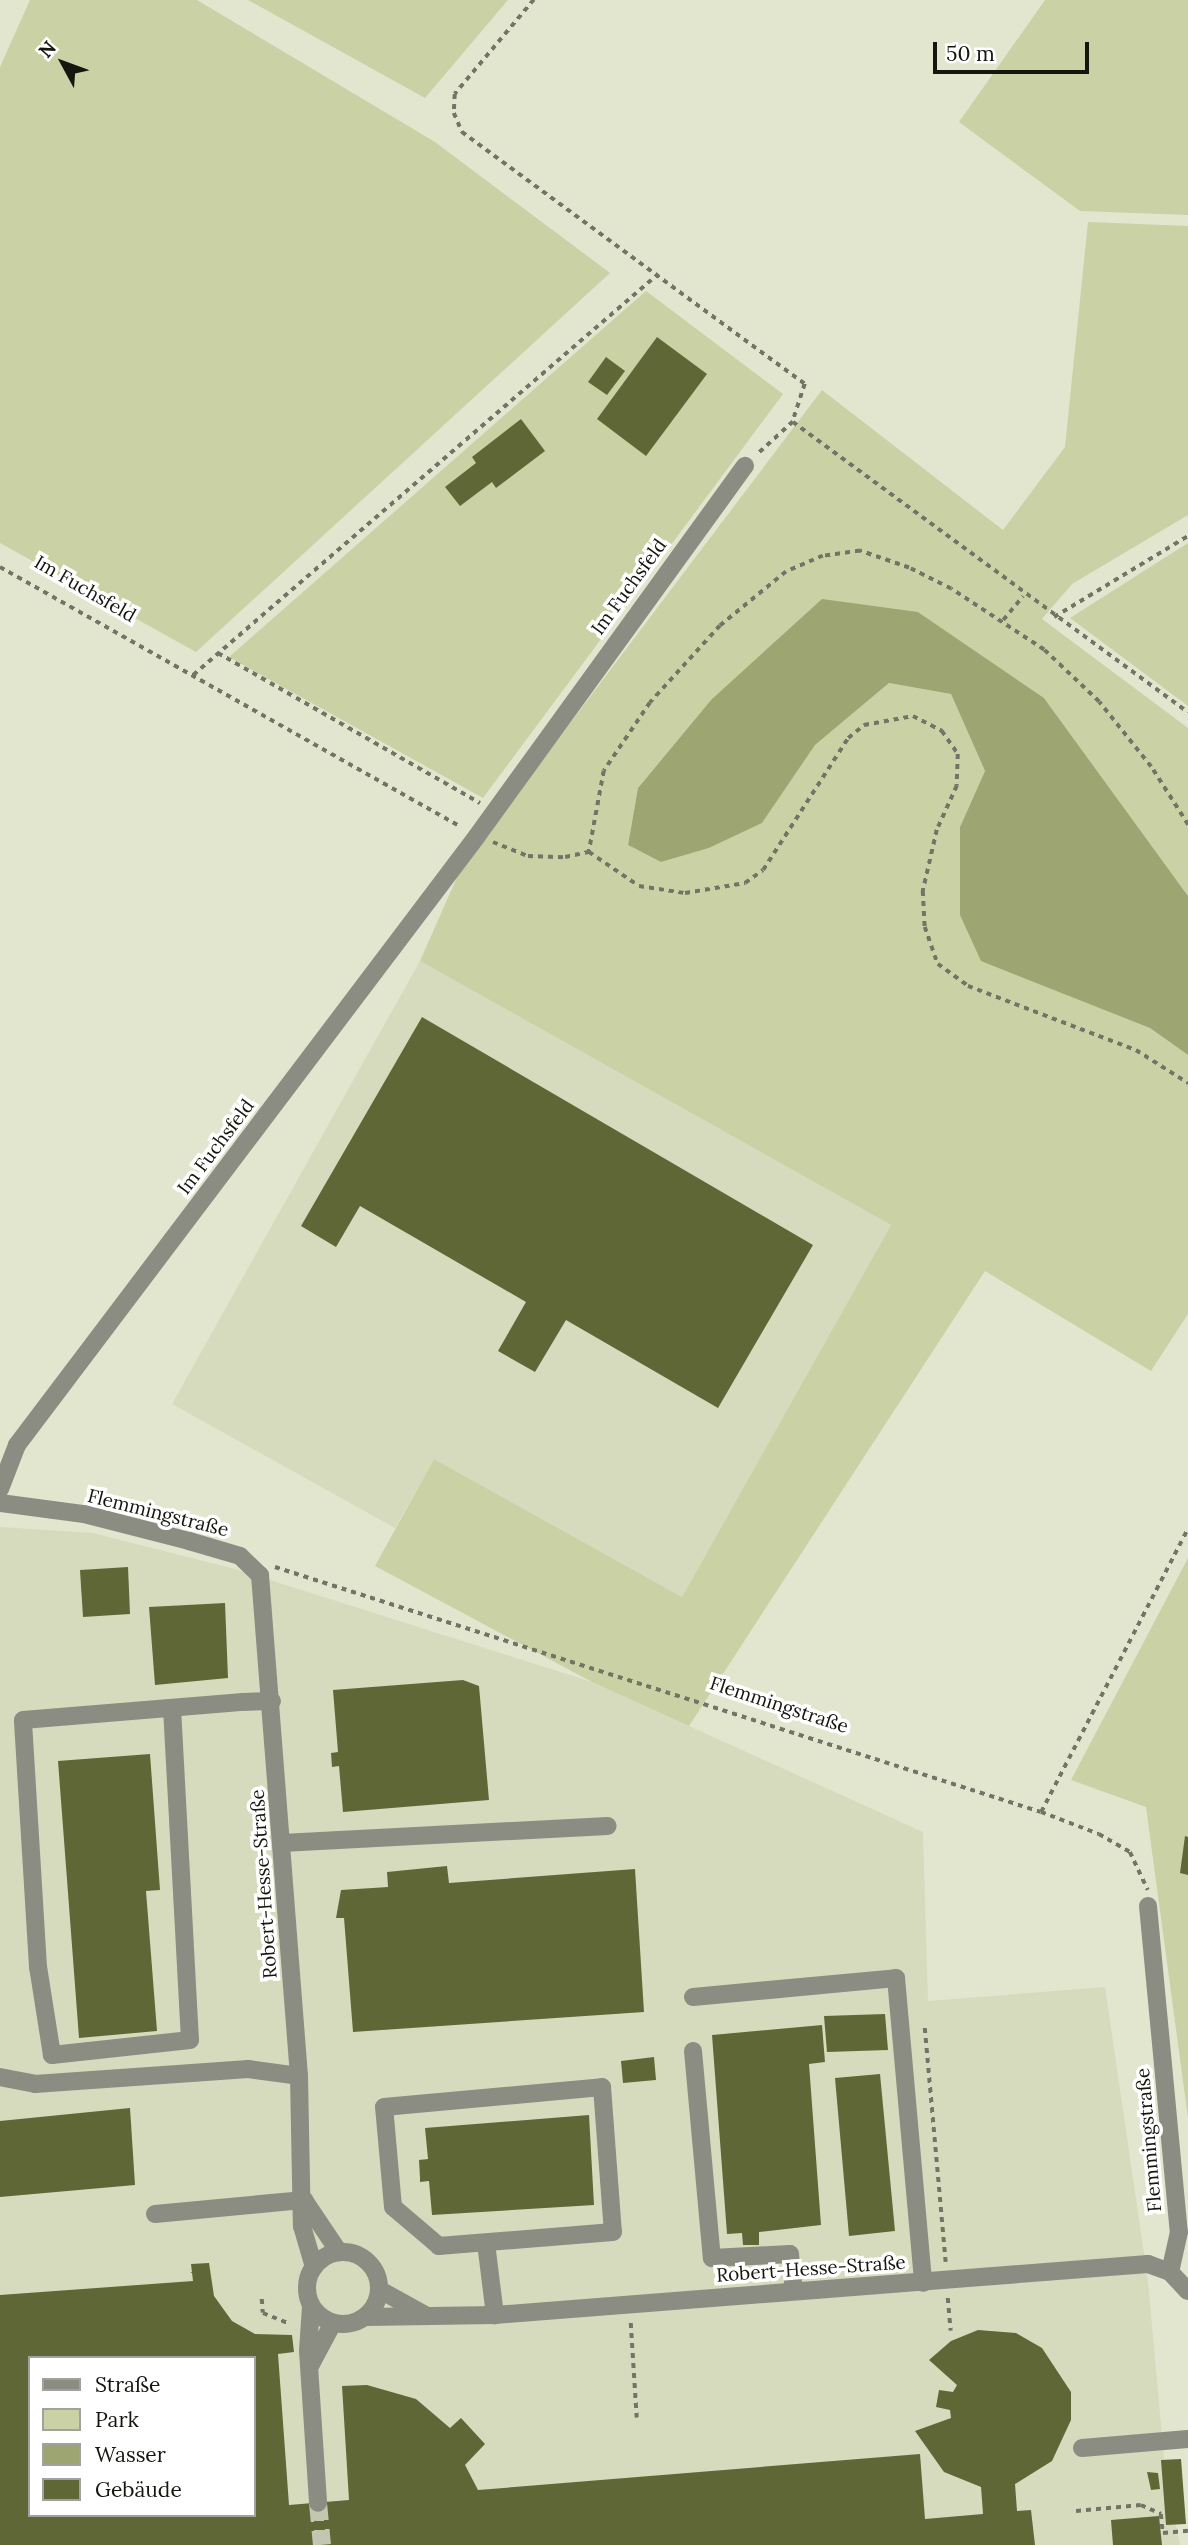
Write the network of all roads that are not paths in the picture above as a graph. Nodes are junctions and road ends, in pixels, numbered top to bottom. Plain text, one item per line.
1 (745, 466) road end
2 (0, 1489) edge
3 (0, 1503) edge
4 (254, 1567) joint
5 (272, 1701) junction
6 (172, 1708) junction
7 (608, 1826) dead end
8 (282, 1843) junction
9 (1149, 1906) road end
10 (693, 1997) dead end
11 (693, 2051) dead end
12 (299, 2076) junction
13 (0, 2077) edge
14 (304, 2200) junction
15 (155, 2214) dead end
16 (486, 2244) junction
17 (340, 2252) junction
18 (314, 2267) junction
19 (1170, 2272) junction
20 (923, 2283) junction
21 (380, 2290) junction
22 (794, 2291) junction
23 (1188, 2291) edge
24 (311, 2306) junction
25 (495, 2315) junction
26 (426, 2316) junction
27 (366, 2317) junction
28 (333, 2323) junction
29 (310, 2366) junction
30 (1188, 2439) edge
31 (1082, 2448) dead end
32 (318, 2503) tunnel mouth

1 - 2 street, Im Fuchsfeld
3 - 4 street, Flemmingstraße
4 - 5 street, Robert-Hesse-Straße
5 - 6 street
5 - 8 street, Robert-Hesse-Straße
6 - 6 street
7 - 8 street
8 - 12 street, Robert-Hesse-Straße
9 - 19 street, Flemmingstraße
10 - 20 street
11 - 22 street
12 - 13 street
12 - 14 street, Robert-Hesse-Straße
14 - 15 street
14 - 17 street
14 - 18 street, Robert-Hesse-Straße
16 - 16 street
16 - 25 street
17 - 18 street
17 - 21 street
18 - 24 street
19 - 20 street, Robert-Hesse-Straße
19 - 23 street
20 - 22 street, Robert-Hesse-Straße
21 - 26 street
21 - 27 street
22 - 25 street, Robert-Hesse-Straße
24 - 28 street
24 - 29 street
25 - 26 street, Robert-Hesse-Straße
26 - 27 street, Robert-Hesse-Straße
27 - 28 street
28 - 29 street
29 - 32 street
30 - 31 street

